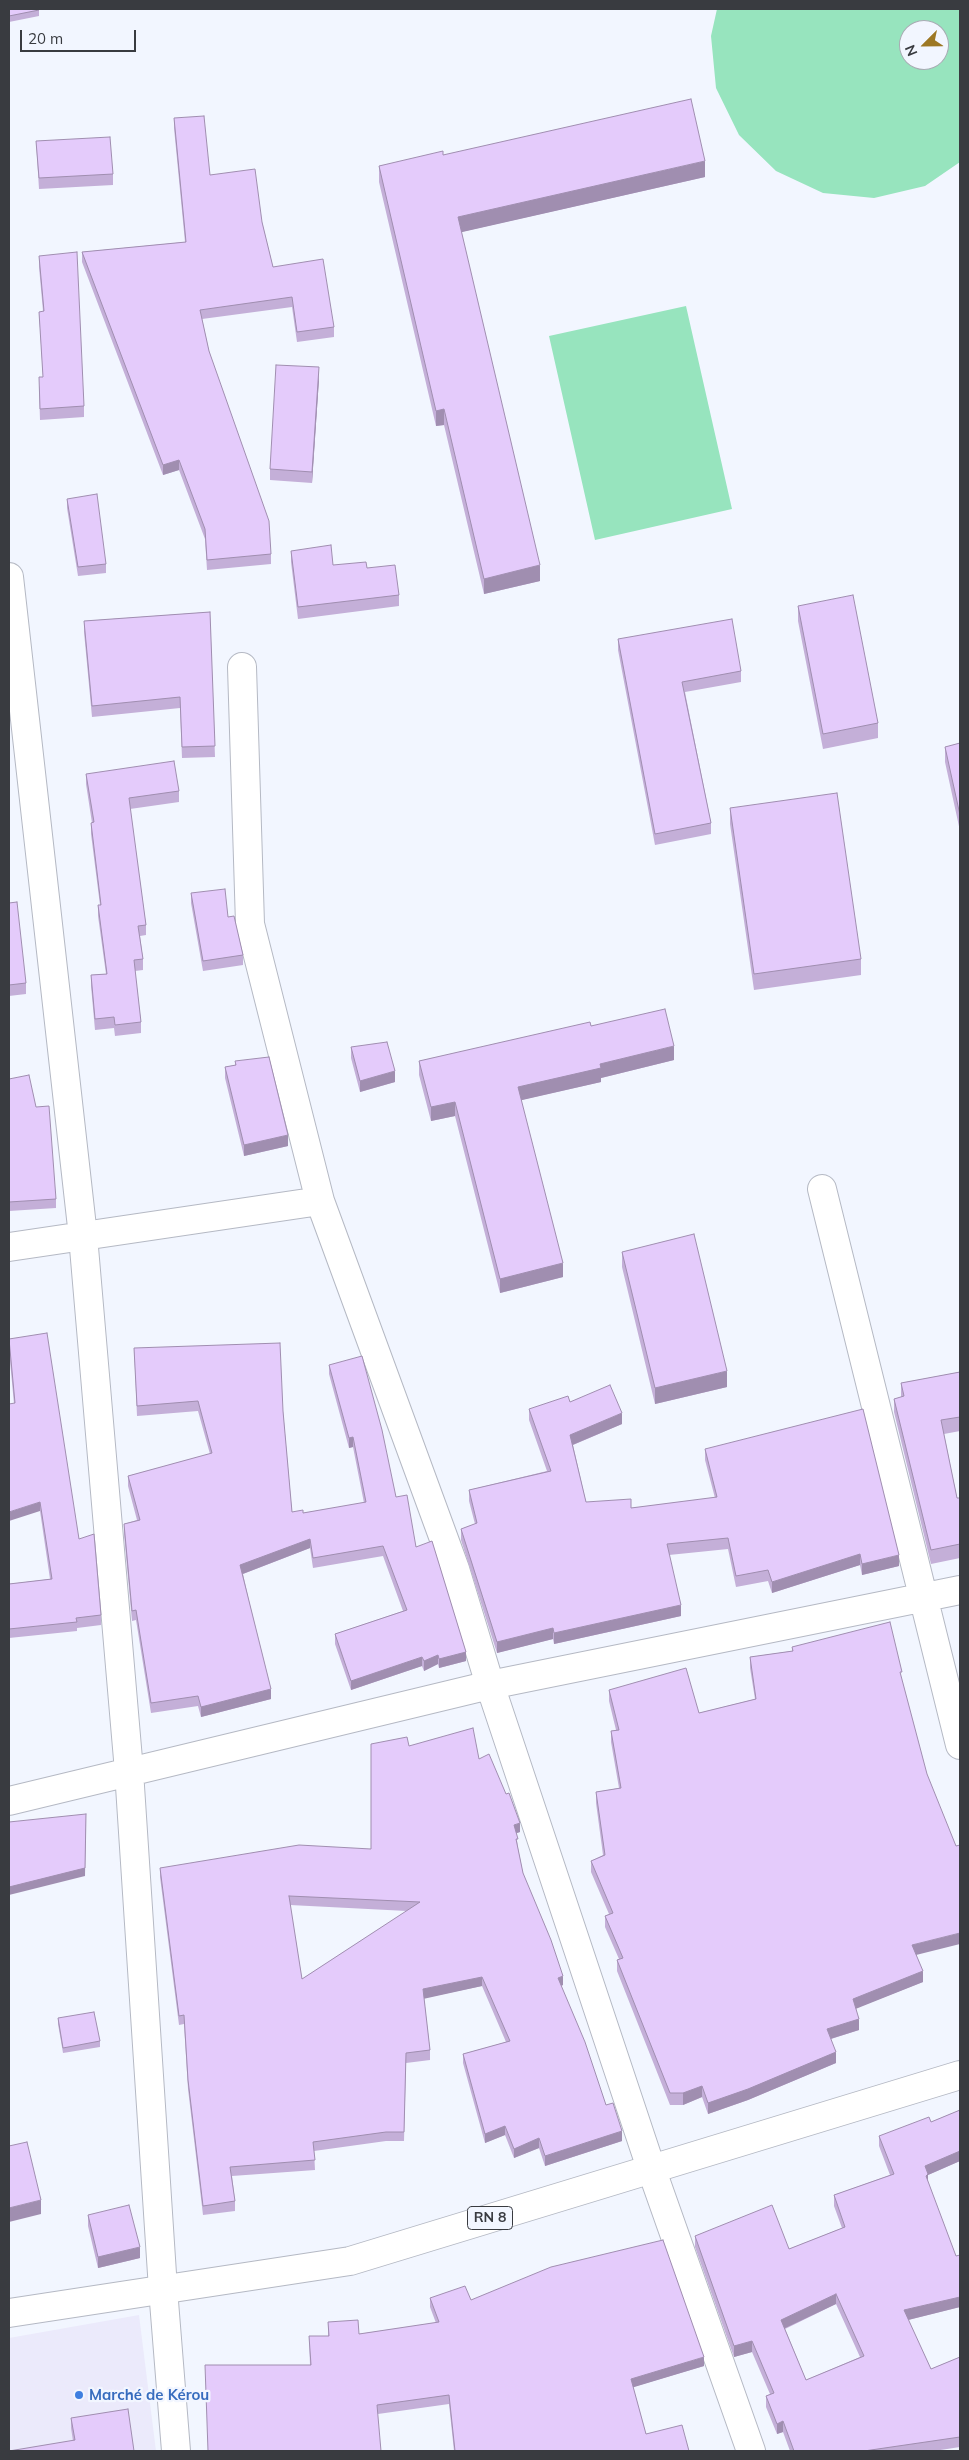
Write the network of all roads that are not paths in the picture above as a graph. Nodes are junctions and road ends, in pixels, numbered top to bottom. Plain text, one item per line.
1 (9, 577) edge
2 (242, 667) dead end
3 (16, 710) edge
4 (822, 1189) dead end
5 (320, 1202) junction
6 (83, 1236) junction
7 (9, 1247) edge
8 (960, 1590) edge
9 (924, 1598) junction
10 (490, 1685) junction
11 (960, 1745) edge
12 (129, 1772) junction
13 (9, 1801) edge
14 (960, 2075) edge
15 (651, 2168) junction
16 (163, 2289) junction
17 (9, 2313) edge
18 (176, 2451) edge
19 (751, 2451) edge

1 - 3 street
2 - 5 street
3 - 6 street
4 - 9 street
5 - 6 street
5 - 10 street
6 - 7 street
6 - 12 street
8 - 9 street
9 - 10 street
9 - 11 street
10 - 12 street
10 - 15 street
12 - 13 street
12 - 16 street
14 - 15 street, RN 8
15 - 16 street, RN 8
15 - 19 street
16 - 17 street, RN 8
16 - 18 street

